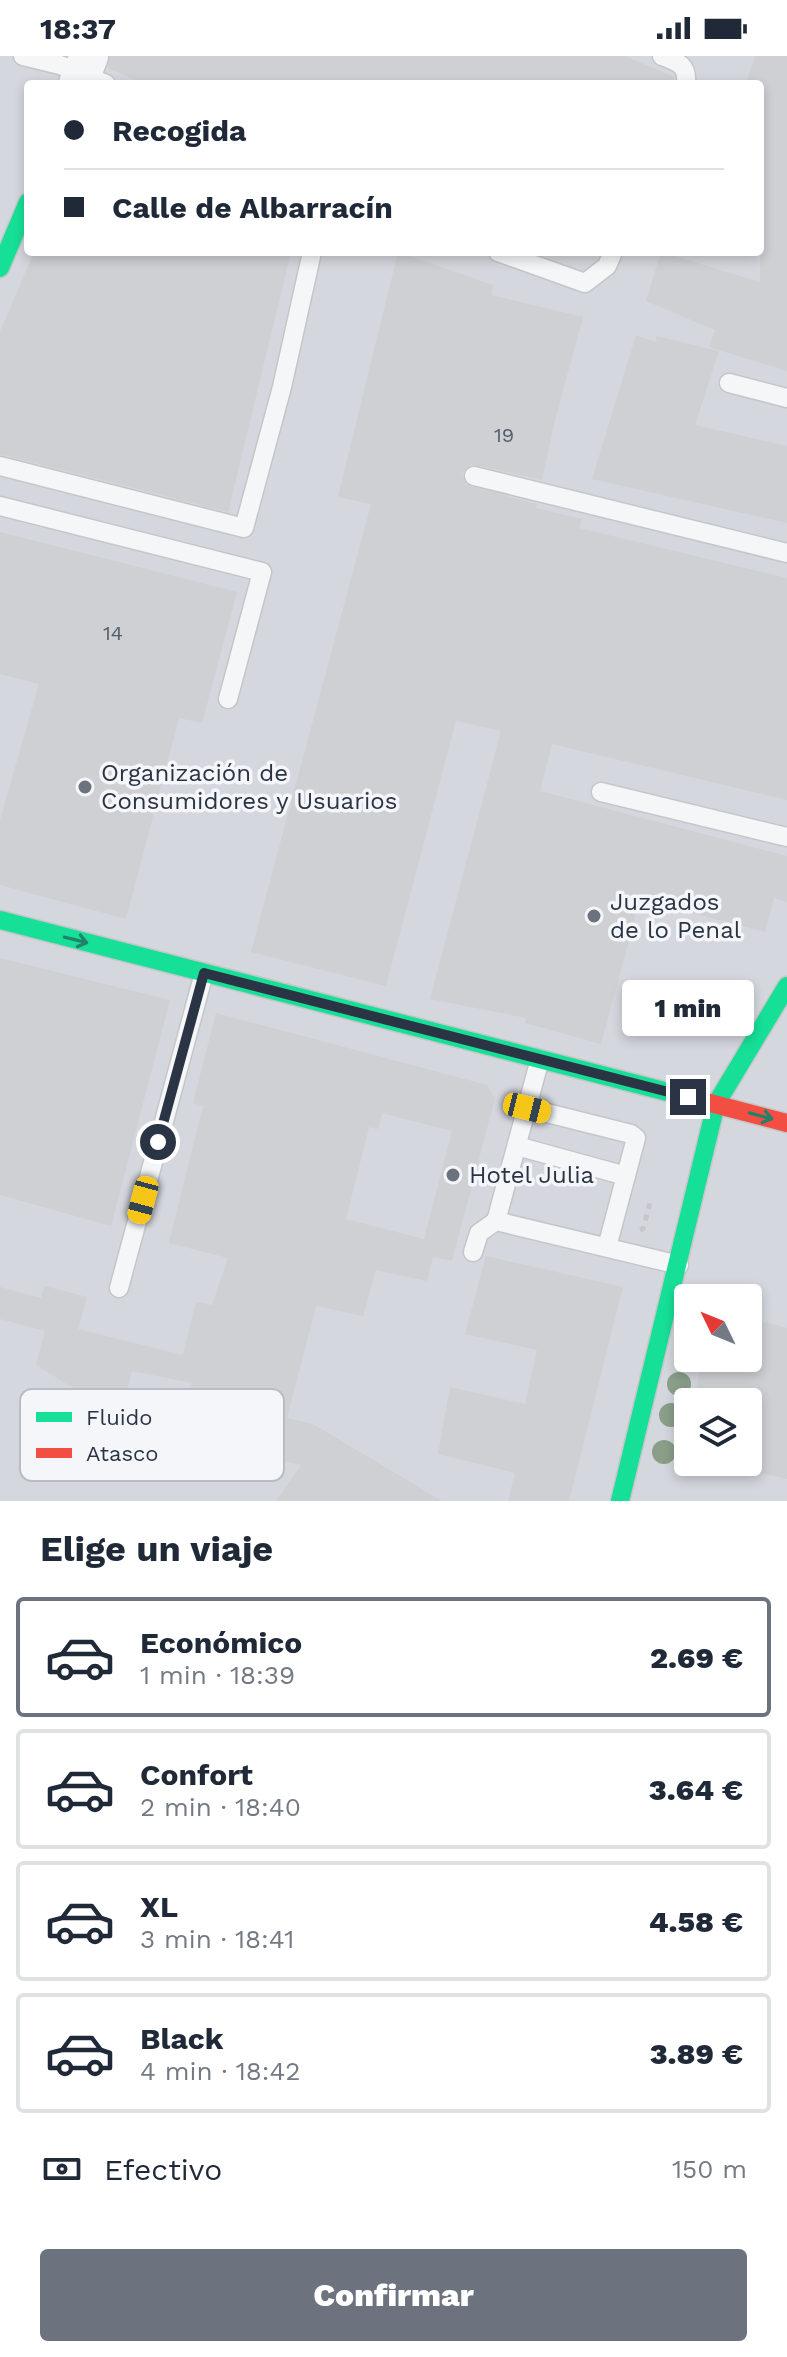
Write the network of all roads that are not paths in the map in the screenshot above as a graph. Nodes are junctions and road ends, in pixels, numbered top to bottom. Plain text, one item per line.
1 (23, 56) edge
2 (662, 56) edge
3 (89, 74) edge
4 (686, 80) edge
5 (24, 211) edge
6 (311, 256) edge
7 (509, 256) edge
8 (611, 256) edge
9 (0, 268) edge
10 (729, 383) dead end
11 (787, 398) edge
12 (0, 466) edge
13 (474, 476) dead end
14 (0, 506) edge
15 (787, 553) edge
16 (228, 699) dead end
17 (601, 792) dead end
18 (787, 837) edge
19 (0, 920) edge
20 (204, 973) junction
21 (787, 986) edge
22 (540, 1059) junction
23 (716, 1104) junction
24 (527, 1108) junction
25 (787, 1123) edge
26 (517, 1146) junction
27 (626, 1176) junction
28 (496, 1221) junction
29 (607, 1247) junction
30 (473, 1252) dead end
31 (679, 1265) junction
32 (119, 1288) dead end
33 (620, 1501) edge

1 - 3 lane
2 - 4 lane
5 - 9 street
6 - 12 lane
7 - 8 lane
10 - 11 lane
13 - 15 lane
14 - 16 lane
17 - 18 lane
19 -> 20 street
20 - 22 street
20 - 32 lane
21 - 23 street
22 - 23 street
22 - 24 lane
23 -> 25 street
23 - 31 street
24 - 26 lane
24 - 27 lane
26 - 27 lane
26 - 28 lane
27 - 29 lane
28 - 29 lane
28 - 30 lane
29 - 31 lane
31 - 33 street

